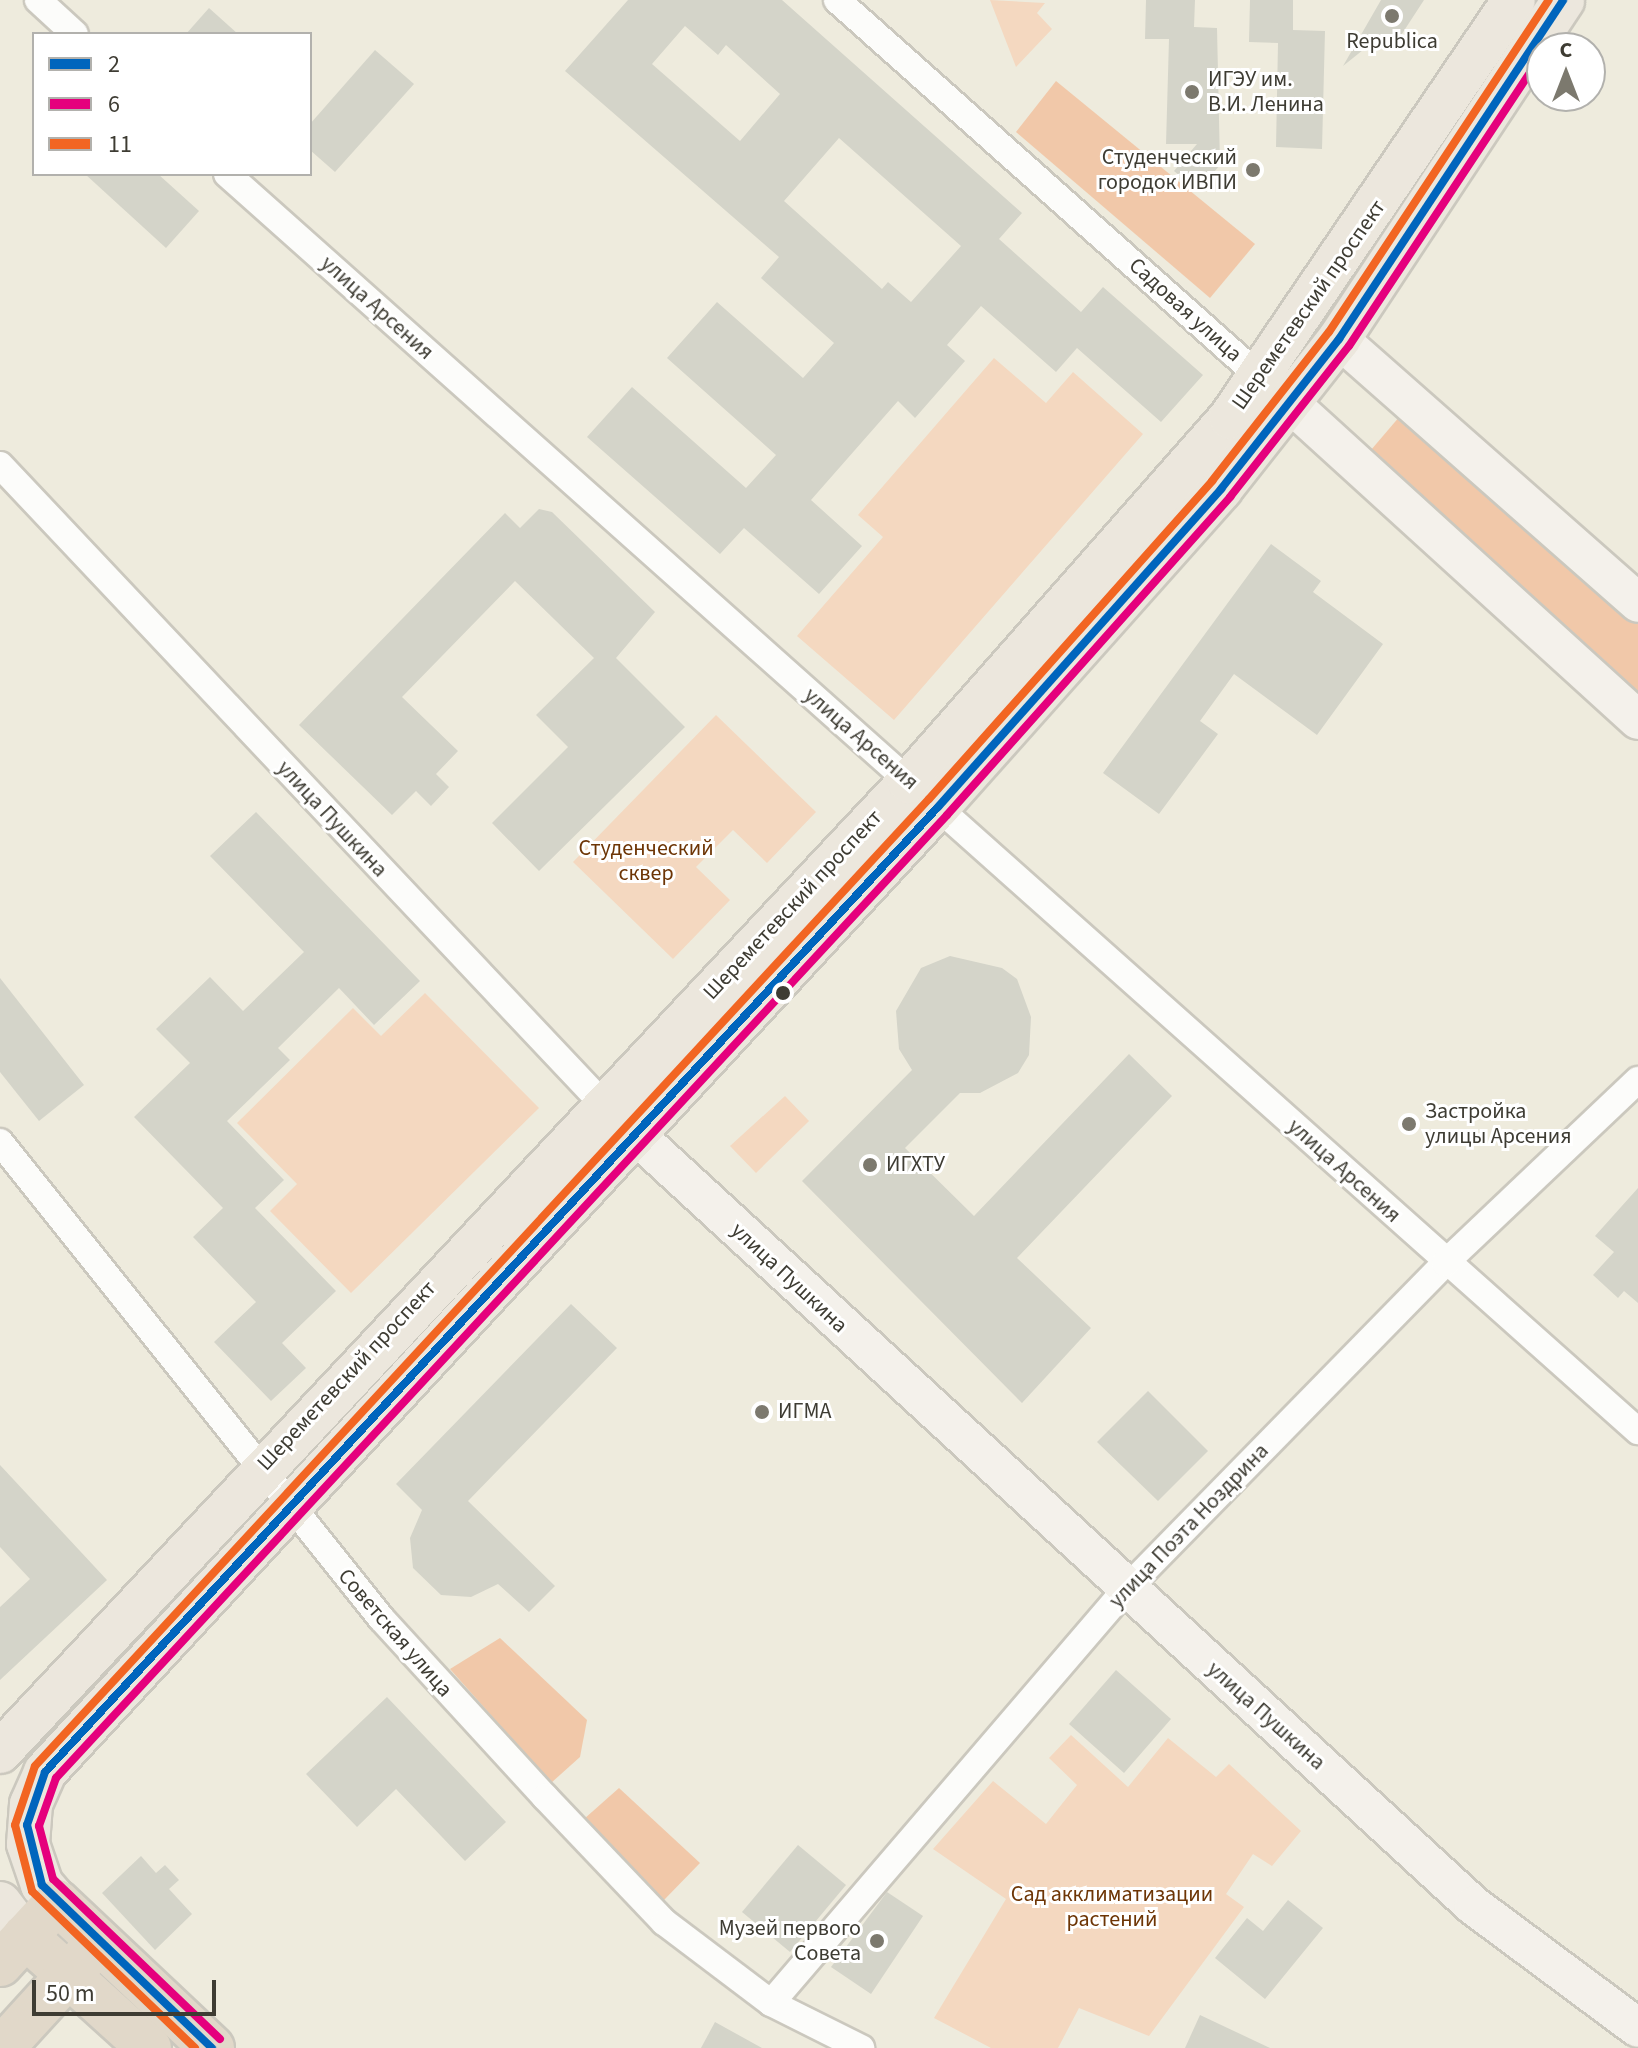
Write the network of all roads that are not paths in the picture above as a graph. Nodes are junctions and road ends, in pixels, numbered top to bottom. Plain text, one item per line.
1 (38, 0) edge
2 (837, 0) edge
3 (1514, 0) edge
4 (1563, 0) edge
5 (73, 32) edge
6 (229, 176) edge
7 (1339, 339) junction
8 (1277, 392) junction
9 (0, 465) edge
10 (1638, 603) edge
11 (1638, 720) edge
12 (924, 794) junction
13 (1638, 1080) edge
14 (603, 1104) junction
15 (634, 1135) junction
16 (0, 1142) edge
17 (1445, 1263) junction
18 (1638, 1431) edge
19 (263, 1467) junction
20 (288, 1502) junction
21 (1126, 1589) junction
22 (0, 1752) edge
23 (57, 1902) junction
24 (8, 1934) edge
25 (98, 1943) junction
26 (67, 1977) junction
27 (771, 2003) junction
28 (1638, 2028) edge
29 (133, 2034) edge
30 (10, 2040) edge
31 (212, 2048) edge
32 (861, 2048) edge

1 - 5 street
2 - 8 street, Садовая улица
3 - 8 main road, Шереметевский проспект
4 - 7 main road, Шереметевский проспект
6 - 12 street, улица Арсения
7 - 8 main road, Шереметевский проспект
7 - 10 street
8 - 11 street, Садовая улица
8 - 12 main road, Шереметевский проспект
9 - 14 street, улица Пушкина
12 - 14 main road, Шереметевский проспект
12 - 15 main road, Шереметевский проспект
12 - 17 street, улица Арсения
13 - 17 street, улица Поэта Ноздрина
14 - 15 street, улица Пушкина
14 - 19 main road, Шереметевский проспект
15 - 20 main road, Шереметевский проспект
15 - 21 street, улица Пушкина
16 - 19 street, Советская улица
17 - 18 street, улица Арсения
17 - 21 street, улица Поэта Ноздрина
19 - 20 street, Советская улица
19 - 22 main road, Шереметевский проспект
20 - 23 main road, Шереметевский проспект
20 - 27 street, Советская улица
21 - 27 street, улица Поэта Ноздрина
21 - 28 street, улица Пушкина
23 - 24 highway
23 - 25 highway
24 - 26 highway
25 - 26 highway
25 - 31 highway
26 - 29 highway
26 - 30 highway
27 - 32 street, Советская улица
29 - 30 highway

